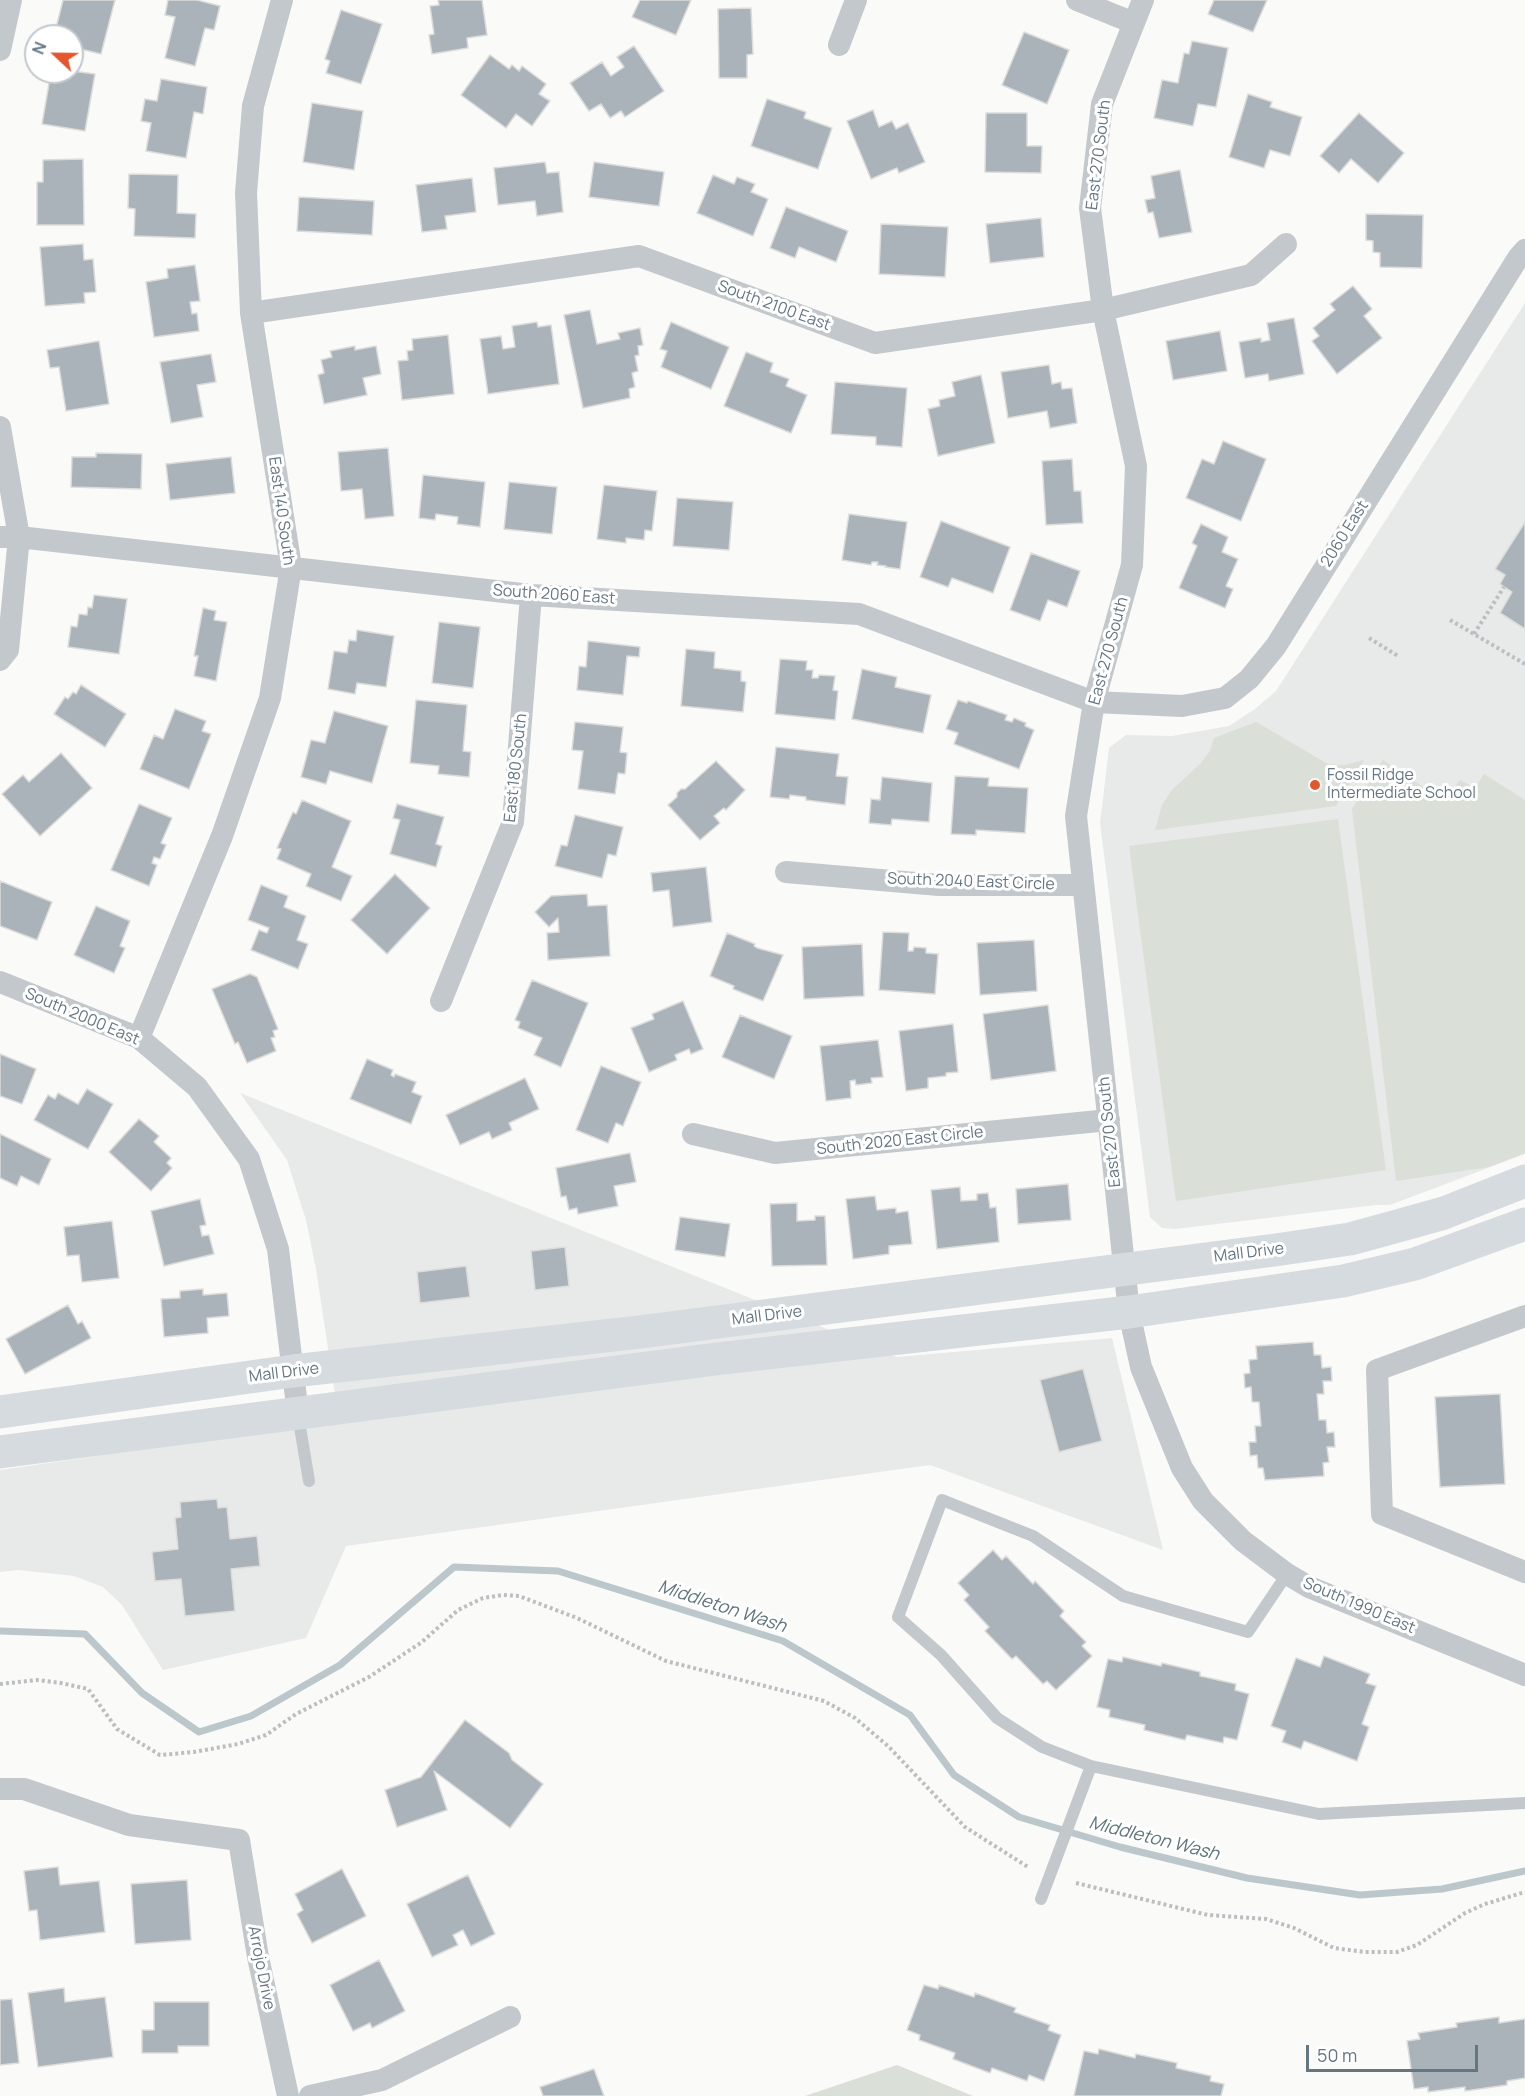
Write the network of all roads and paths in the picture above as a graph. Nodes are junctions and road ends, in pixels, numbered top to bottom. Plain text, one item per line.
1 (11, 0) edge
2 (282, 0) edge
3 (856, 0) edge
4 (1077, 0) edge
5 (1143, 0) edge
6 (1134, 23) junction
7 (839, 45) dead end
8 (0, 50) edge
9 (1286, 244) dead end
10 (1525, 250) edge
11 (1103, 310) junction
12 (250, 313) junction
13 (0, 427) edge
14 (10, 537) edge
15 (291, 567) junction
16 (1504, 587) dead end
17 (531, 595) junction
18 (1450, 620) dead end
19 (1474, 634) junction
20 (1369, 638) dead end
21 (1398, 656) dead end
22 (0, 660) edge
23 (1525, 664) edge
24 (1094, 702) junction
25 (786, 872) dead end
26 (1083, 885) junction
27 (0, 982) edge
28 (441, 1001) dead end
29 (138, 1038) junction
30 (1109, 1120) junction
31 (693, 1134) dead end
32 (1525, 1181) edge
33 (1525, 1224) edge
34 (1125, 1269) junction
35 (1129, 1312) junction
36 (1525, 1316) edge
37 (293, 1371) junction
38 (0, 1412) edge
39 (298, 1414) junction
40 (0, 1452) edge
41 (309, 1481) dead end
42 (1525, 1572) edge
43 (1287, 1574) junction
44 (1525, 1675) edge
45 (0, 1684) edge
46 (1091, 1766) junction
47 (0, 1789) edge
48 (1525, 1803) edge
49 (1028, 1867) dead end
50 (1076, 1883) dead end
51 (1525, 1892) edge
52 (1041, 1899) dead end
53 (510, 2017) dead end
54 (288, 2096) edge
55 (310, 2096) edge

1 - 8 street
2 - 12 street, East 140 South
3 - 7 street
4 - 6 street
5 - 6 street, East 270 South
6 - 11 street, East 270 South
9 - 11 street, South 2100 East
10 - 24 street, 2060 East
11 - 12 street, South 2100 East
11 - 24 street, East 270 South
12 - 15 street, East 140 South
13 - 14 street
14 - 15 street, South 2060 East
14 - 22 street
15 - 17 street, South 2060 East
15 - 29 street, East 140 South
16 - 19 path
17 - 24 street, South 2060 East
17 - 28 street, East 180 South
18 - 19 path
19 - 23 path
20 - 21 path
24 - 26 street, East 270 South
25 - 26 street, South 2040 East Circle
26 - 30 street, East 270 South
27 - 29 street, South 2000 East
29 - 37 street, South 2000 East
30 - 31 street, South 2020 East Circle
30 - 34 street, East 270 South
32 - 34 main road, Mall Drive
33 - 35 main road
34 - 35 street, East 270 South
34 - 37 main road, Mall Drive
35 - 39 main road
35 - 43 street, South 1990 East
36 - 42 street
37 - 38 main road, Mall Drive
37 - 39 street, South 2000 East
39 - 40 main road
39 - 41 lane
43 - 44 street, South 1990 East
43 - 46 lane
45 - 49 path
46 - 48 lane
46 - 52 lane
47 - 54 street, Arrojo Drive
50 - 51 path
53 - 55 street

